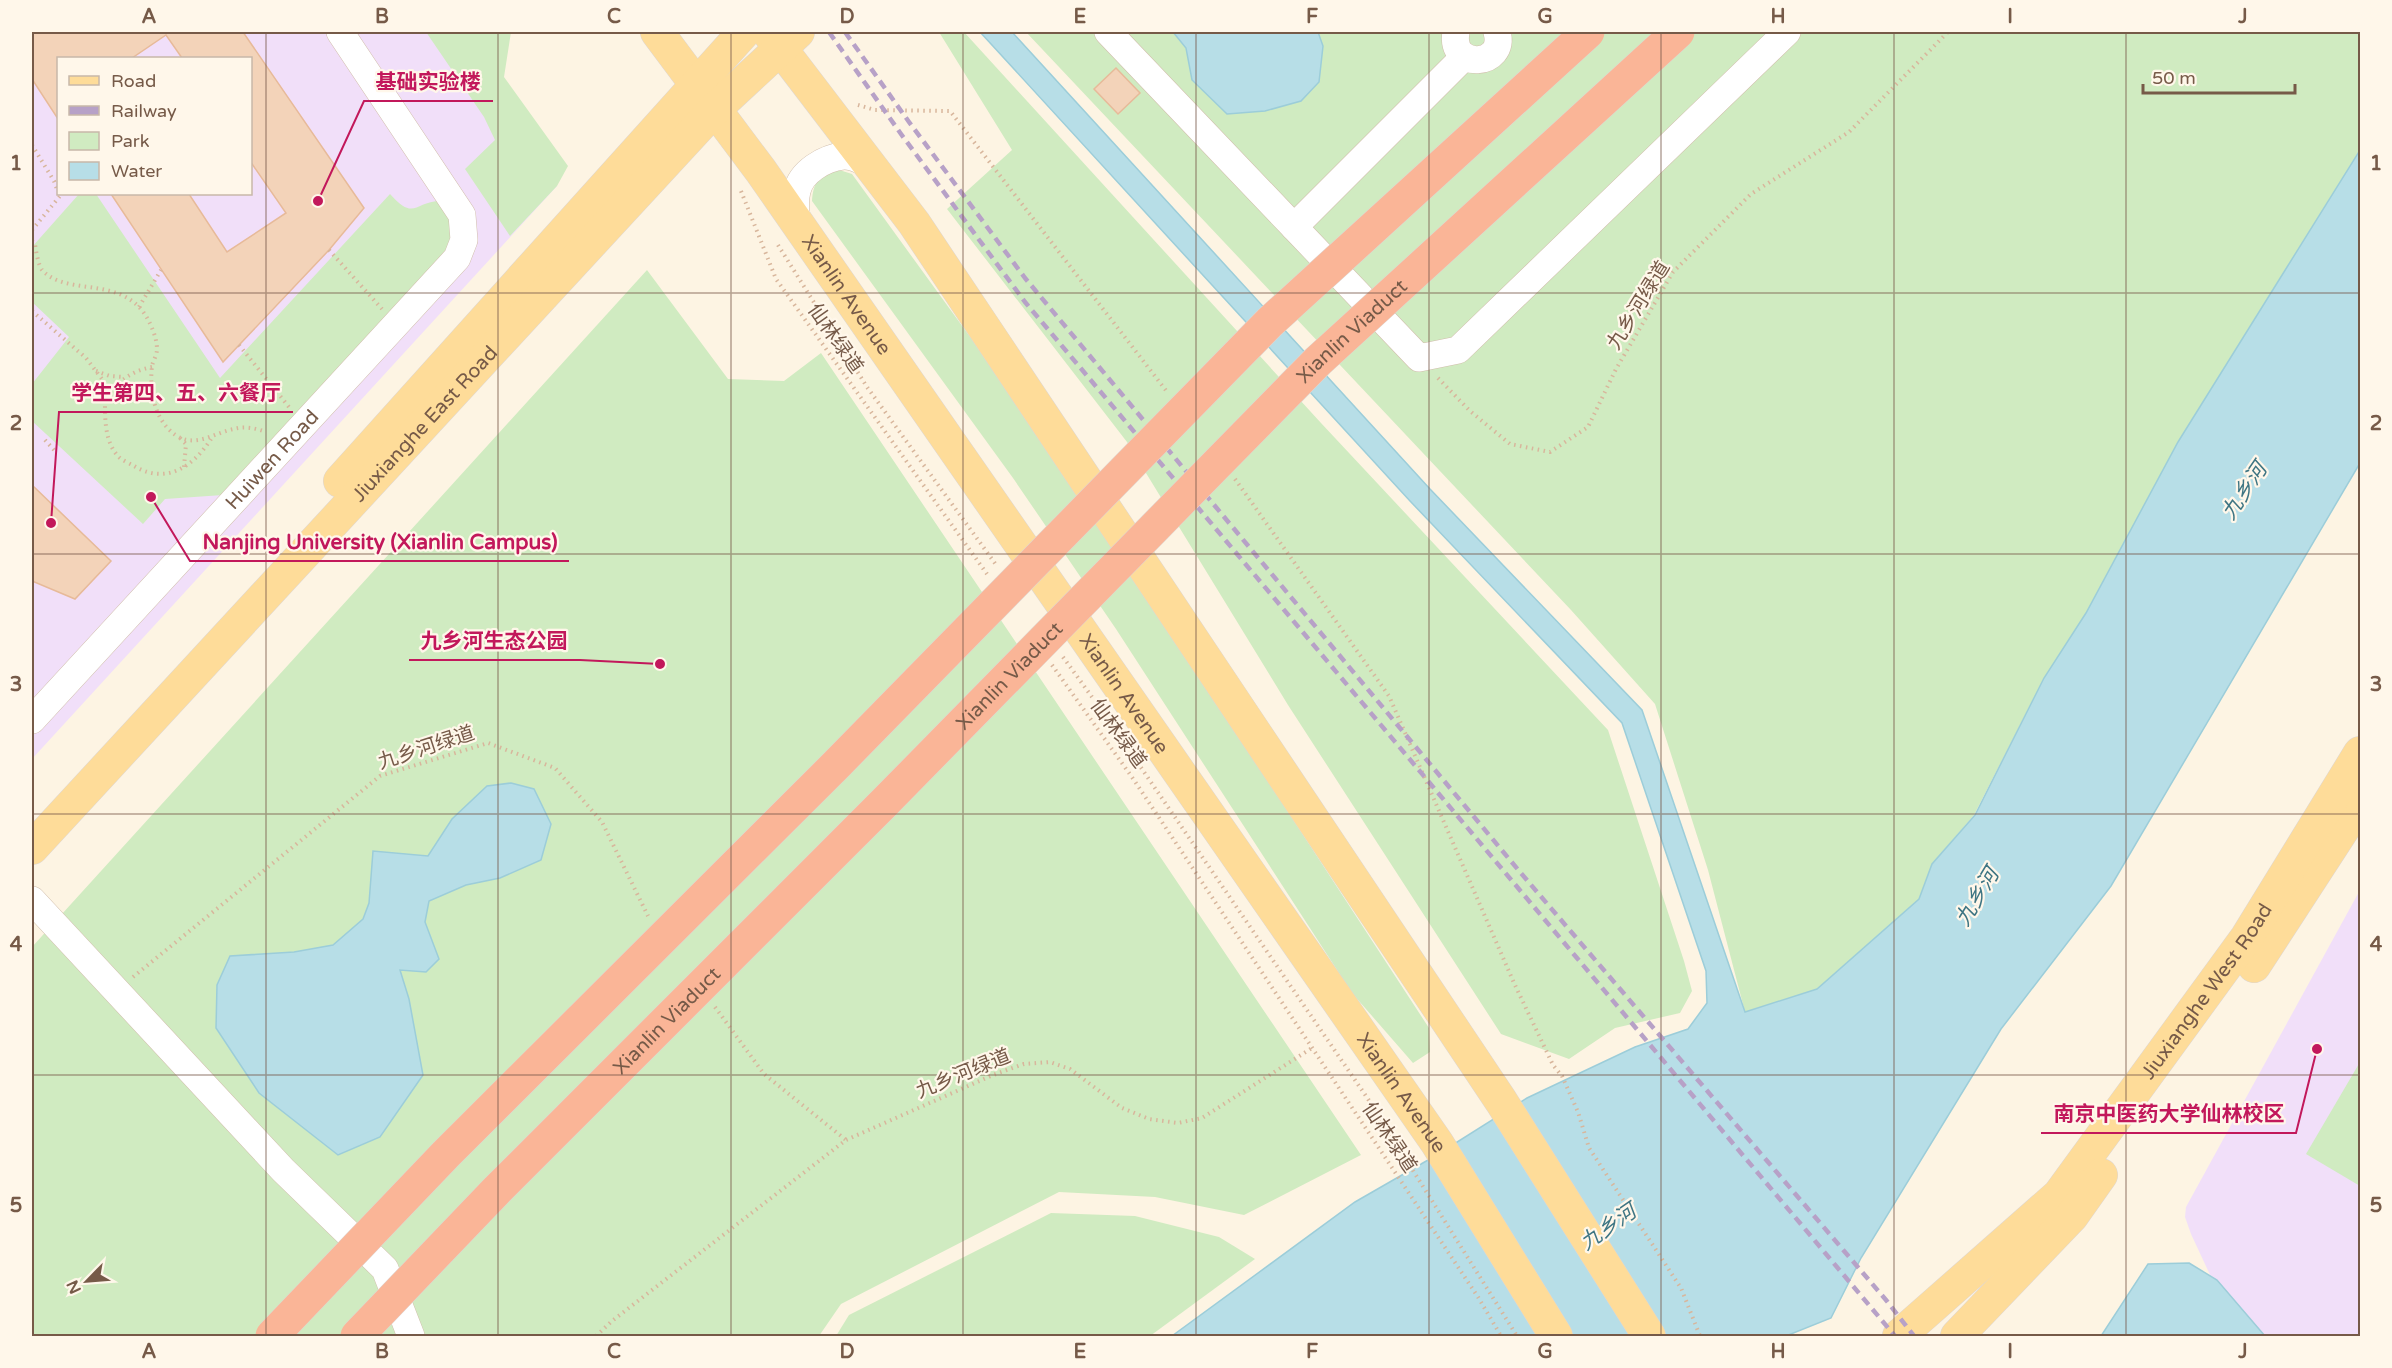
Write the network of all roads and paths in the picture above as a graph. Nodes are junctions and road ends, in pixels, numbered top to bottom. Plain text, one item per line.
1 (340, 32) edge
2 (657, 32) edge
3 (744, 32) edge
4 (1108, 32) edge
5 (1497, 32) edge
6 (1588, 32) edge
7 (1678, 32) edge
8 (1787, 32) edge
9 (1948, 32) edge
10 (782, 37) edge
11 (1460, 44) edge
12 (695, 83) junction
13 (857, 105) dead end
14 (715, 110) junction
15 (32, 145) edge
16 (870, 164) junction
17 (57, 188) edge
18 (60, 195) edge
19 (757, 214) dead end
20 (1294, 226) junction
21 (32, 230) edge
22 (786, 232) junction
23 (32, 241) edge
24 (329, 250) dead end
25 (161, 270) dead end
26 (139, 307) junction
27 (32, 311) edge
28 (397, 325) junction
29 (239, 345) dead end
30 (1419, 358) junction
31 (152, 367) junction
32 (96, 370) junction
33 (126, 377) junction
34 (1169, 394) dead end
35 (105, 398) junction
36 (293, 433) junction
37 (179, 437) junction
38 (211, 438) junction
39 (45, 440) dead end
40 (55, 451) dead end
41 (184, 468) junction
42 (1234, 479) dead end
43 (998, 567) dead end
44 (989, 577) dead end
45 (1059, 652) dead end
46 (1051, 664) dead end
47 (1094, 699) dead end
48 (1101, 709) dead end
49 (32, 720) edge
50 (2361, 753) edge
51 (2361, 803) edge
52 (32, 820) edge
53 (32, 848) edge
54 (32, 900) edge
55 (651, 924) dead end
56 (116, 991) junction
57 (710, 1000) dead end
58 (1312, 1048) junction
59 (846, 1140) junction
60 (272, 1336) edge
61 (357, 1336) edge
62 (411, 1336) edge
63 (596, 1336) edge
64 (1501, 1336) edge
65 (1517, 1336) edge
66 (1556, 1336) edge
67 (1649, 1336) edge
68 (1700, 1336) edge
69 (1899, 1336) edge
70 (1957, 1336) edge

1 - 28 street, Huiwen Road
2 - 12 main road, Xianlin Avenue
3 - 12 main road, Jiuxianghe East Road
4 - 20 street
5 - 11 street
6 - 60 highway, bridge
7 - 61 highway, Xianlin Viaduct, bridge
8 - 30 street
9 - 30 path, 九乡河绿道
10 - 14 main road, Jiuxianghe East Road
10 - 16 main road
11 - 20 street
12 - 14 main road, Xianlin Avenue
12 - 52 main road, Jiuxianghe East Road
13 - 34 path
14 - 22 main road, Xianlin Avenue
14 - 53 main road, Jiuxianghe East Road
15 - 17 path
16 - 22 street
16 - 67 main road
18 - 21 path
19 - 44 path, 仙林绿道
20 - 30 street
22 - 43 path
22 - 66 main road, Xianlin Avenue
23 - 26 path
24 - 28 path
25 - 26 path
26 - 31 path
27 - 32 path
28 - 36 street, Huiwen Road
29 - 36 path
31 - 33 path
31 - 37 path
32 - 33 path
32 - 35 path
33 - 35 path
35 - 41 path
36 - 38 path
36 - 49 street, Huiwen Road
37 - 38 path
37 - 41 path
38 - 41 path
39 - 40 path
42 - 68 path
45 - 47 path
46 - 58 path, 仙林绿道
48 - 65 path
50 - 69 main road, Jiuxianghe West Road
51 - 70 main road, Jiuxianghe West Road
54 - 56 street
55 - 56 path, 九乡河绿道
56 - 62 street
57 - 59 path
58 - 59 path, 九乡河绿道
58 - 64 path, 仙林绿道
59 - 63 path, 九乡河绿道

